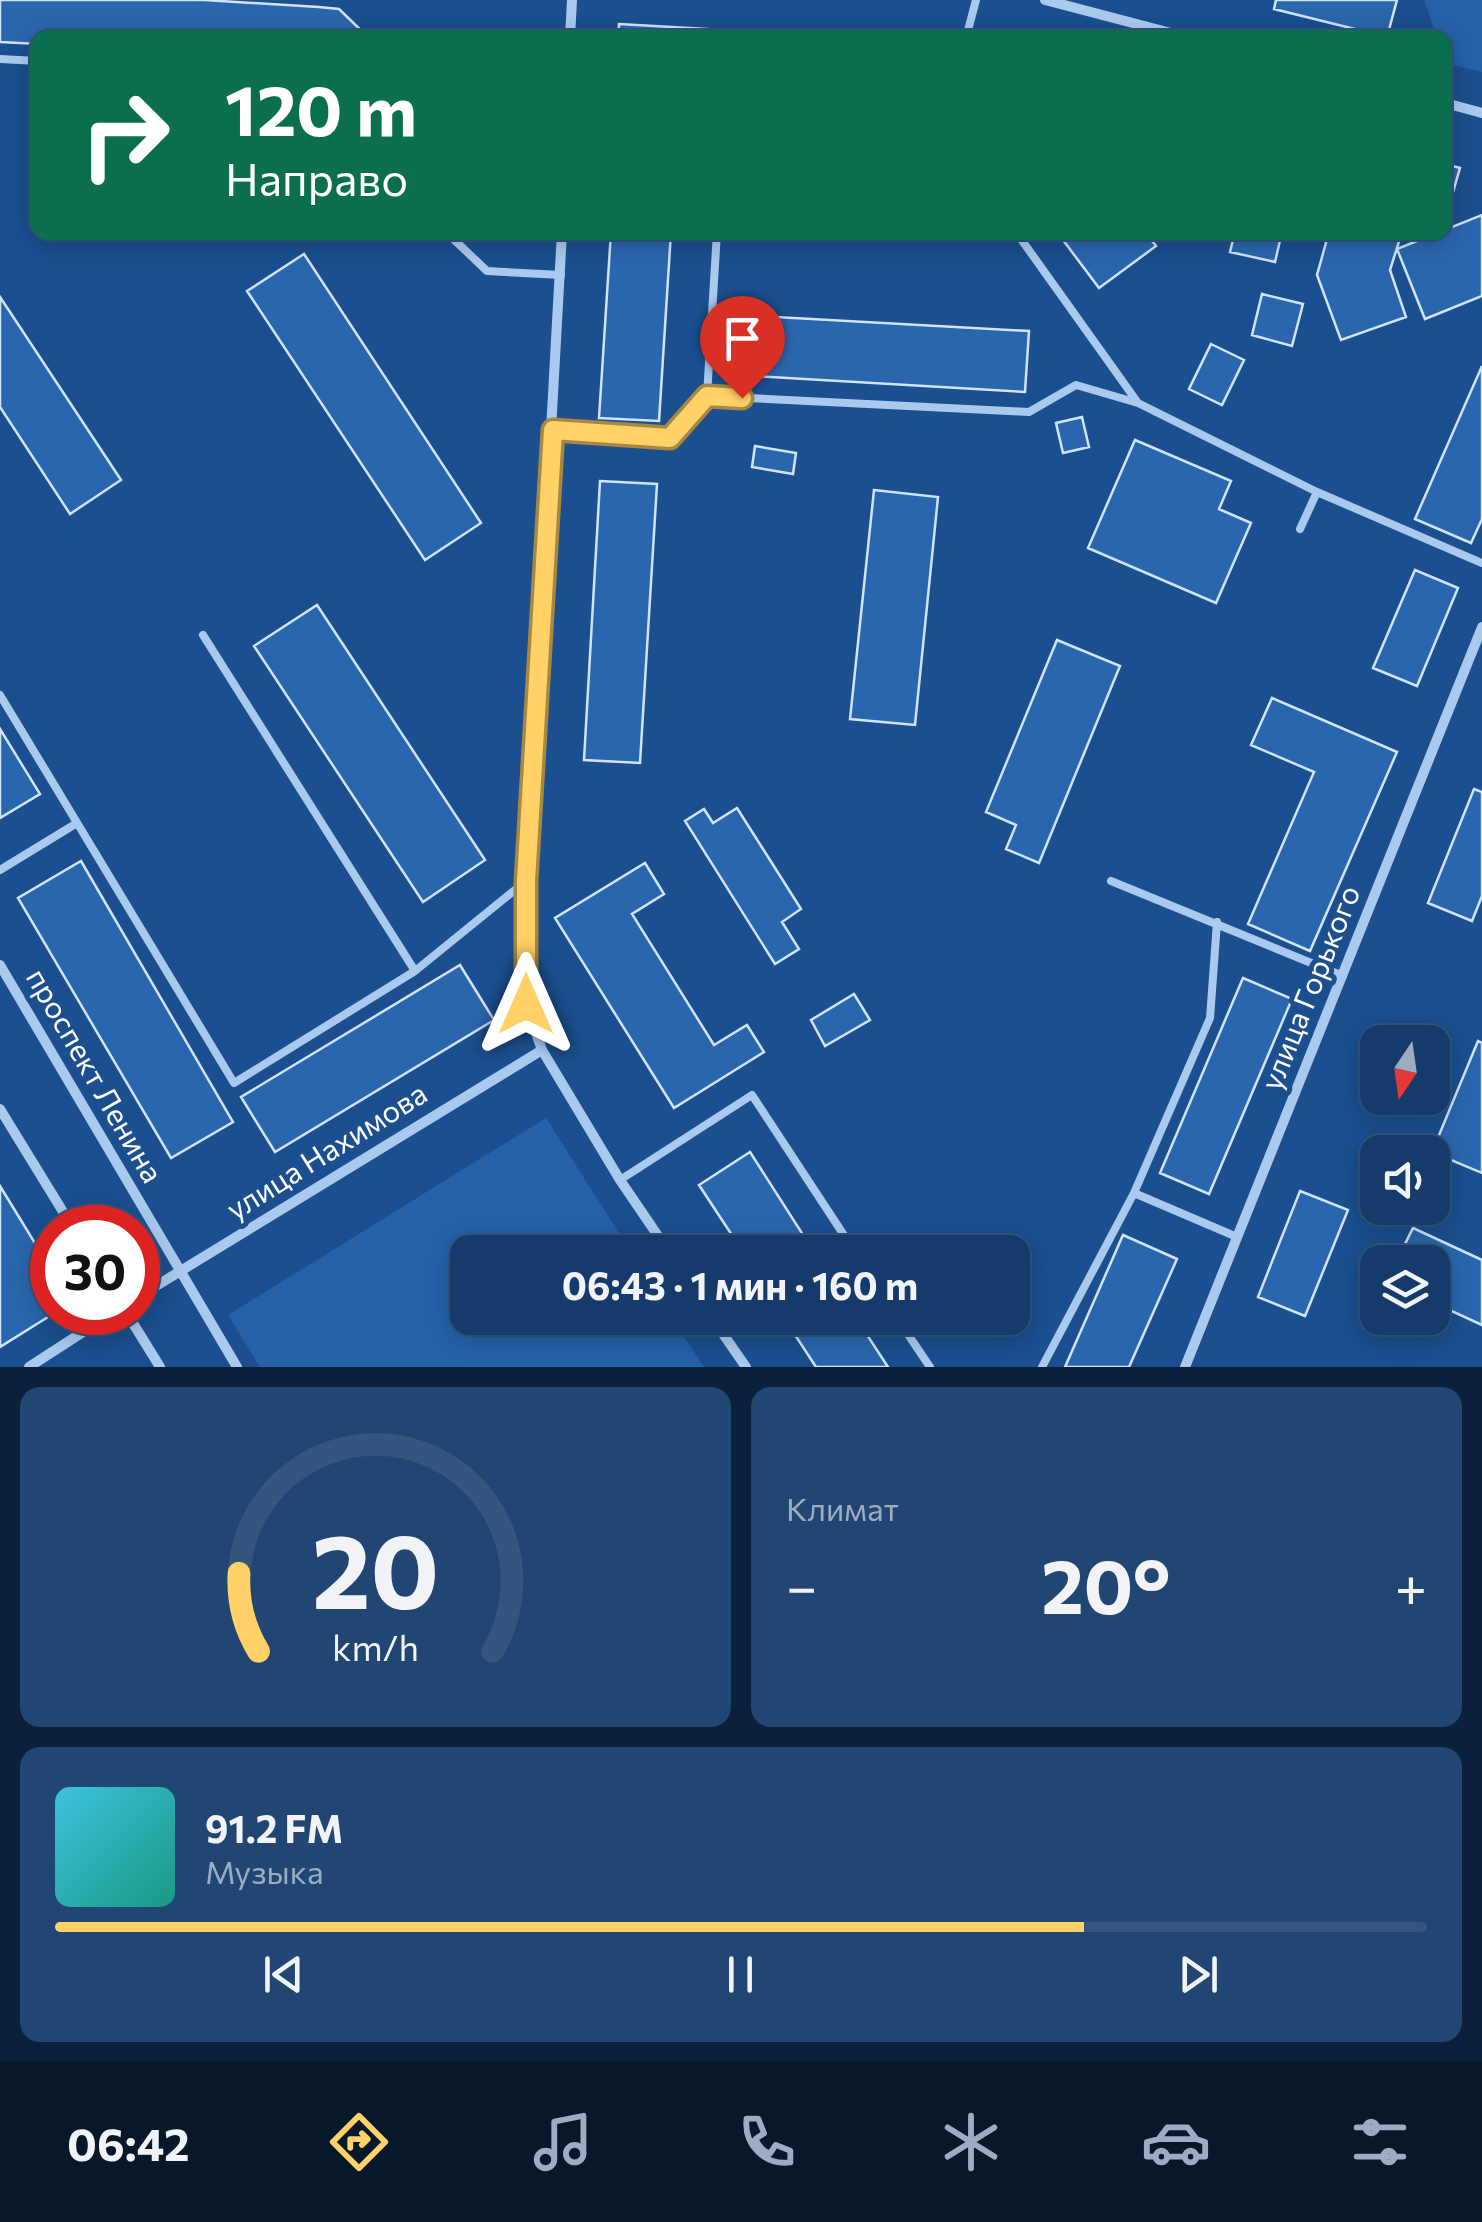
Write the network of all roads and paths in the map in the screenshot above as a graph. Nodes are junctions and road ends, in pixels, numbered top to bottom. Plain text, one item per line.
1 (572, 0) edge
2 (976, 0) edge
3 (1045, 0) edge
4 (570, 30) edge
5 (968, 30) edge
6 (1159, 30) edge
7 (0, 59) edge
8 (30, 61) edge
9 (1452, 105) edge
10 (1482, 113) edge
11 (454, 240) edge
12 (562, 240) edge
13 (717, 240) edge
14 (1022, 240) edge
15 (561, 276) junction
16 (707, 396) junction
17 (1138, 403) junction
18 (553, 430) junction
19 (1317, 492) junction
20 (1300, 529) dead end
21 (1482, 563) edge
22 (1482, 627) edge
23 (203, 636) dead end
24 (0, 695) edge
25 (77, 823) junction
26 (0, 870) edge
27 (526, 881) junction
28 (1111, 881) dead end
29 (1216, 922) junction
30 (0, 964) edge
31 (415, 972) junction
32 (1343, 976) junction
33 (542, 1050) junction
34 (2, 1116) edge
35 (620, 1180) junction
36 (1134, 1193) junction
37 (58, 1205) edge
38 (657, 1235) edge
39 (844, 1235) edge
40 (1237, 1236) junction
41 (180, 1272) junction
42 (160, 1284) edge
43 (78, 1335) edge
44 (140, 1335) edge
45 (724, 1335) edge
46 (908, 1335) edge
47 (29, 1367) edge
48 (160, 1367) edge
49 (238, 1367) edge
50 (746, 1367) edge
51 (930, 1367) edge
52 (1042, 1367) edge
53 (1185, 1367) edge

1 - 4 street
2 - 5 lane
3 - 6 street
7 - 8 lane
9 - 10 street
11 - 15 lane
12 - 15 street
13 - 16 lane
14 - 17 lane
15 - 18 street
16 - 17 lane
16 - 18 lane
17 - 19 lane
18 - 27 street
19 - 20 lane
19 - 21 lane
22 - 32 street, улица Горького
23 - 31 lane
24 - 25 lane
25 - 26 lane
25 - 31 lane
27 - 31 lane
27 - 33 street
28 - 29 lane
29 - 32 lane
29 - 36 lane
30 - 41 street, проспект Ленина
32 - 40 street, улица Горького
33 - 35 street
33 - 41 street, улица Нахимова
34 - 37 street
35 - 38 street
35 - 39 lane
36 - 40 lane
36 - 52 lane
40 - 53 street, улица Горького
41 - 42 street, улица Нахимова
41 - 49 street, проспект Ленина
43 - 47 street
44 - 48 street
45 - 50 street
46 - 51 lane

